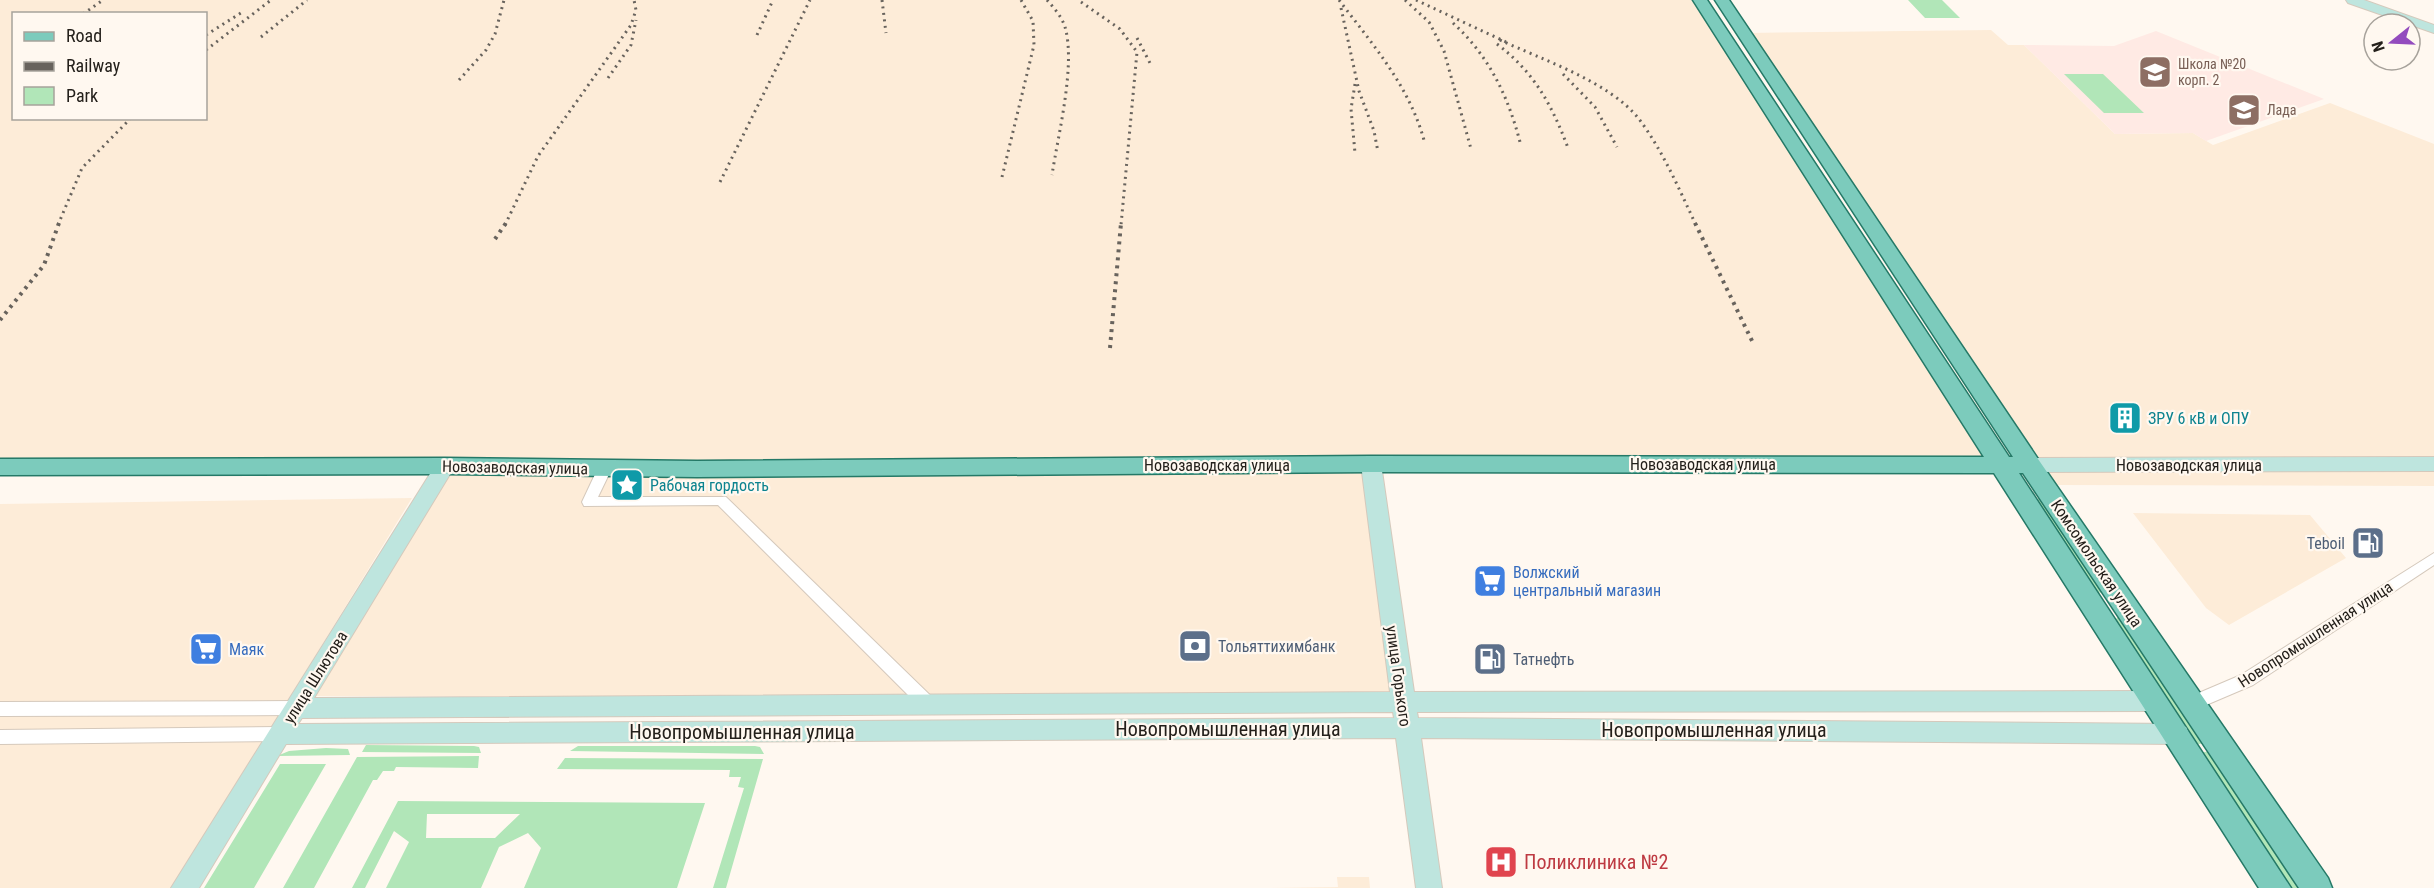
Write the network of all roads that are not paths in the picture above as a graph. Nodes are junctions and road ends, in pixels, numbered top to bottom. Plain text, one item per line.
1 (1700, 0) edge
2 (1722, 0) edge
3 (2352, 0) edge
4 (2434, 29) edge
5 (1786, 134) junction
6 (1811, 134) junction
7 (1853, 236) junction
8 (1879, 236) junction
9 (1371, 464) junction
10 (2001, 465) junction
11 (2030, 465) junction
12 (2433, 465) edge
13 (445, 466) junction
14 (0, 467) edge
15 (605, 468) junction
16 (2434, 558) edge
17 (2092, 604) junction
18 (2125, 604) junction
19 (2155, 701) junction
20 (1403, 702) junction
21 (2193, 703) junction
22 (929, 705) junction
23 (295, 708) junction
24 (0, 709) edge
25 (1406, 728) junction
26 (279, 734) junction
27 (2177, 734) junction
28 (0, 737) edge
29 (184, 888) edge
30 (1429, 888) edge
31 (2276, 888) edge
32 (2317, 888) edge

1 - 5 main road, Комсомольская улица
2 - 6 main road, Комсомольская улица
3 - 4 main road
5 - 6 main road
5 - 7 main road, Комсомольская улица
6 - 8 main road, Комсомольская улица
7 - 8 main road
7 - 10 main road, Комсомольская улица
8 - 11 main road, Комсомольская улица
9 - 10 main road, Новозаводская улица
9 - 15 main road, Новозаводская улица
9 - 20 main road, улица Горького
10 - 11 main road, Новозаводская улица
10 - 17 main road, Комсомольская улица
11 - 12 main road, Новозаводская улица
11 - 18 main road, Комсомольская улица
13 - 14 main road, Новозаводская улица
13 - 15 main road, Новозаводская улица
13 - 23 main road, улица Шлютова
15 - 22 street
16 - 21 street, Новопромышленная улица
17 - 18 main road
17 - 19 main road, Комсомольская улица
18 - 21 main road, Комсомольская улица
19 - 20 main road, Новопромышленная улица
19 - 27 main road, Комсомольская улица
20 - 22 main road, Новопромышленная улица
20 - 25 main road, улица Горького
21 - 32 main road, Комсомольская улица
22 - 23 main road, Новопромышленная улица
23 - 24 street
23 - 26 main road, улица Шлютова
25 - 26 main road, Новопромышленная улица
25 - 27 main road, Новопромышленная улица
25 - 30 main road, улица Горького
26 - 28 street
26 - 29 main road, улица Шлютова
27 - 31 main road, Комсомольская улица

